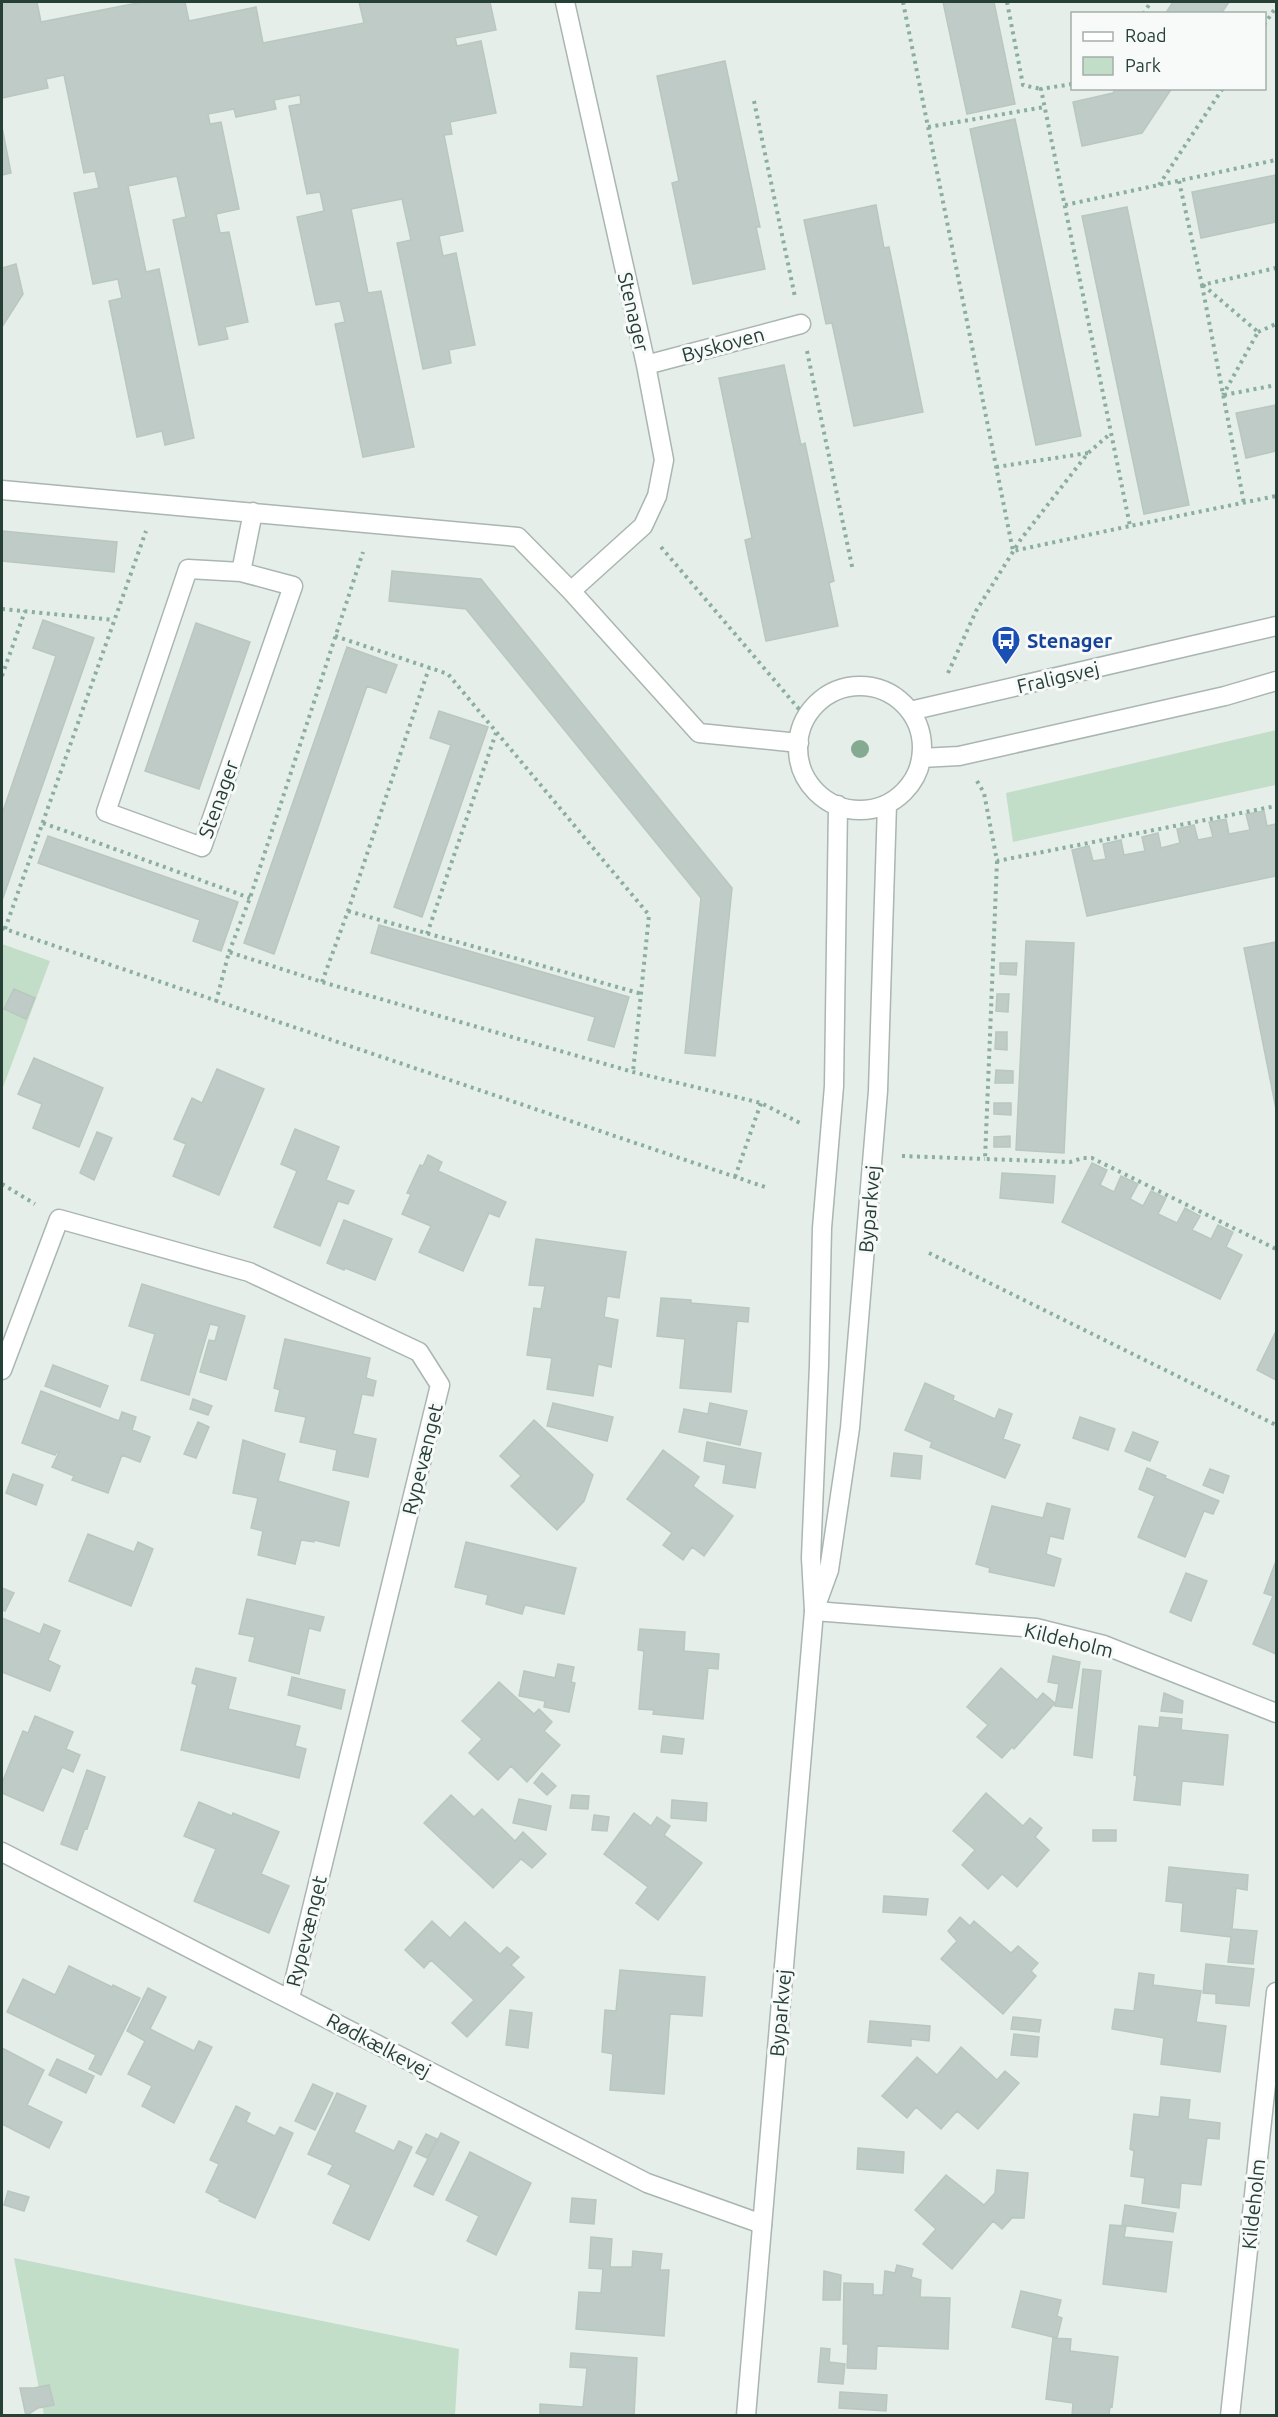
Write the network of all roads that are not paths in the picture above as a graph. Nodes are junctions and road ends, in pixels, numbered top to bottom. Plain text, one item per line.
1 (565, 2) edge
2 (801, 324) dead end
3 (646, 364) junction
4 (2, 490) edge
5 (253, 512) junction
6 (241, 572) junction
7 (571, 591) junction
8 (1276, 626) edge
9 (1276, 681) edge
10 (910, 711) junction
11 (799, 743) junction
12 (921, 758) junction
13 (886, 804) junction
14 (838, 805) junction
15 (2, 1370) edge
16 (814, 1611) junction
17 (1276, 1713) edge
18 (2, 1852) edge
19 (1276, 1992) edge
20 (290, 1998) junction
21 (762, 2224) junction
22 (746, 2415) edge
23 (1230, 2415) edge

1 - 3 street, Stenager
2 - 3 street, Byskoven
3 - 7 street, Stenager
4 - 5 street
5 - 6 street
5 - 7 street
6 - 6 street, Stenager
7 - 11 street
8 - 10 street, Fraligsvej
9 - 12 street
10 - 11 street
10 - 12 street
11 - 14 street
12 - 13 street
13 - 14 street
13 - 16 street, Byparkvej
14 - 16 street, Byparkvej
15 - 20 street, Rypevænget
16 - 17 street, Kildeholm
16 - 21 street, Byparkvej
18 - 20 street, Rødkælkevej
19 - 23 street, Kildeholm
20 - 21 street, Rødkælkevej
21 - 22 street, Byparkvej

